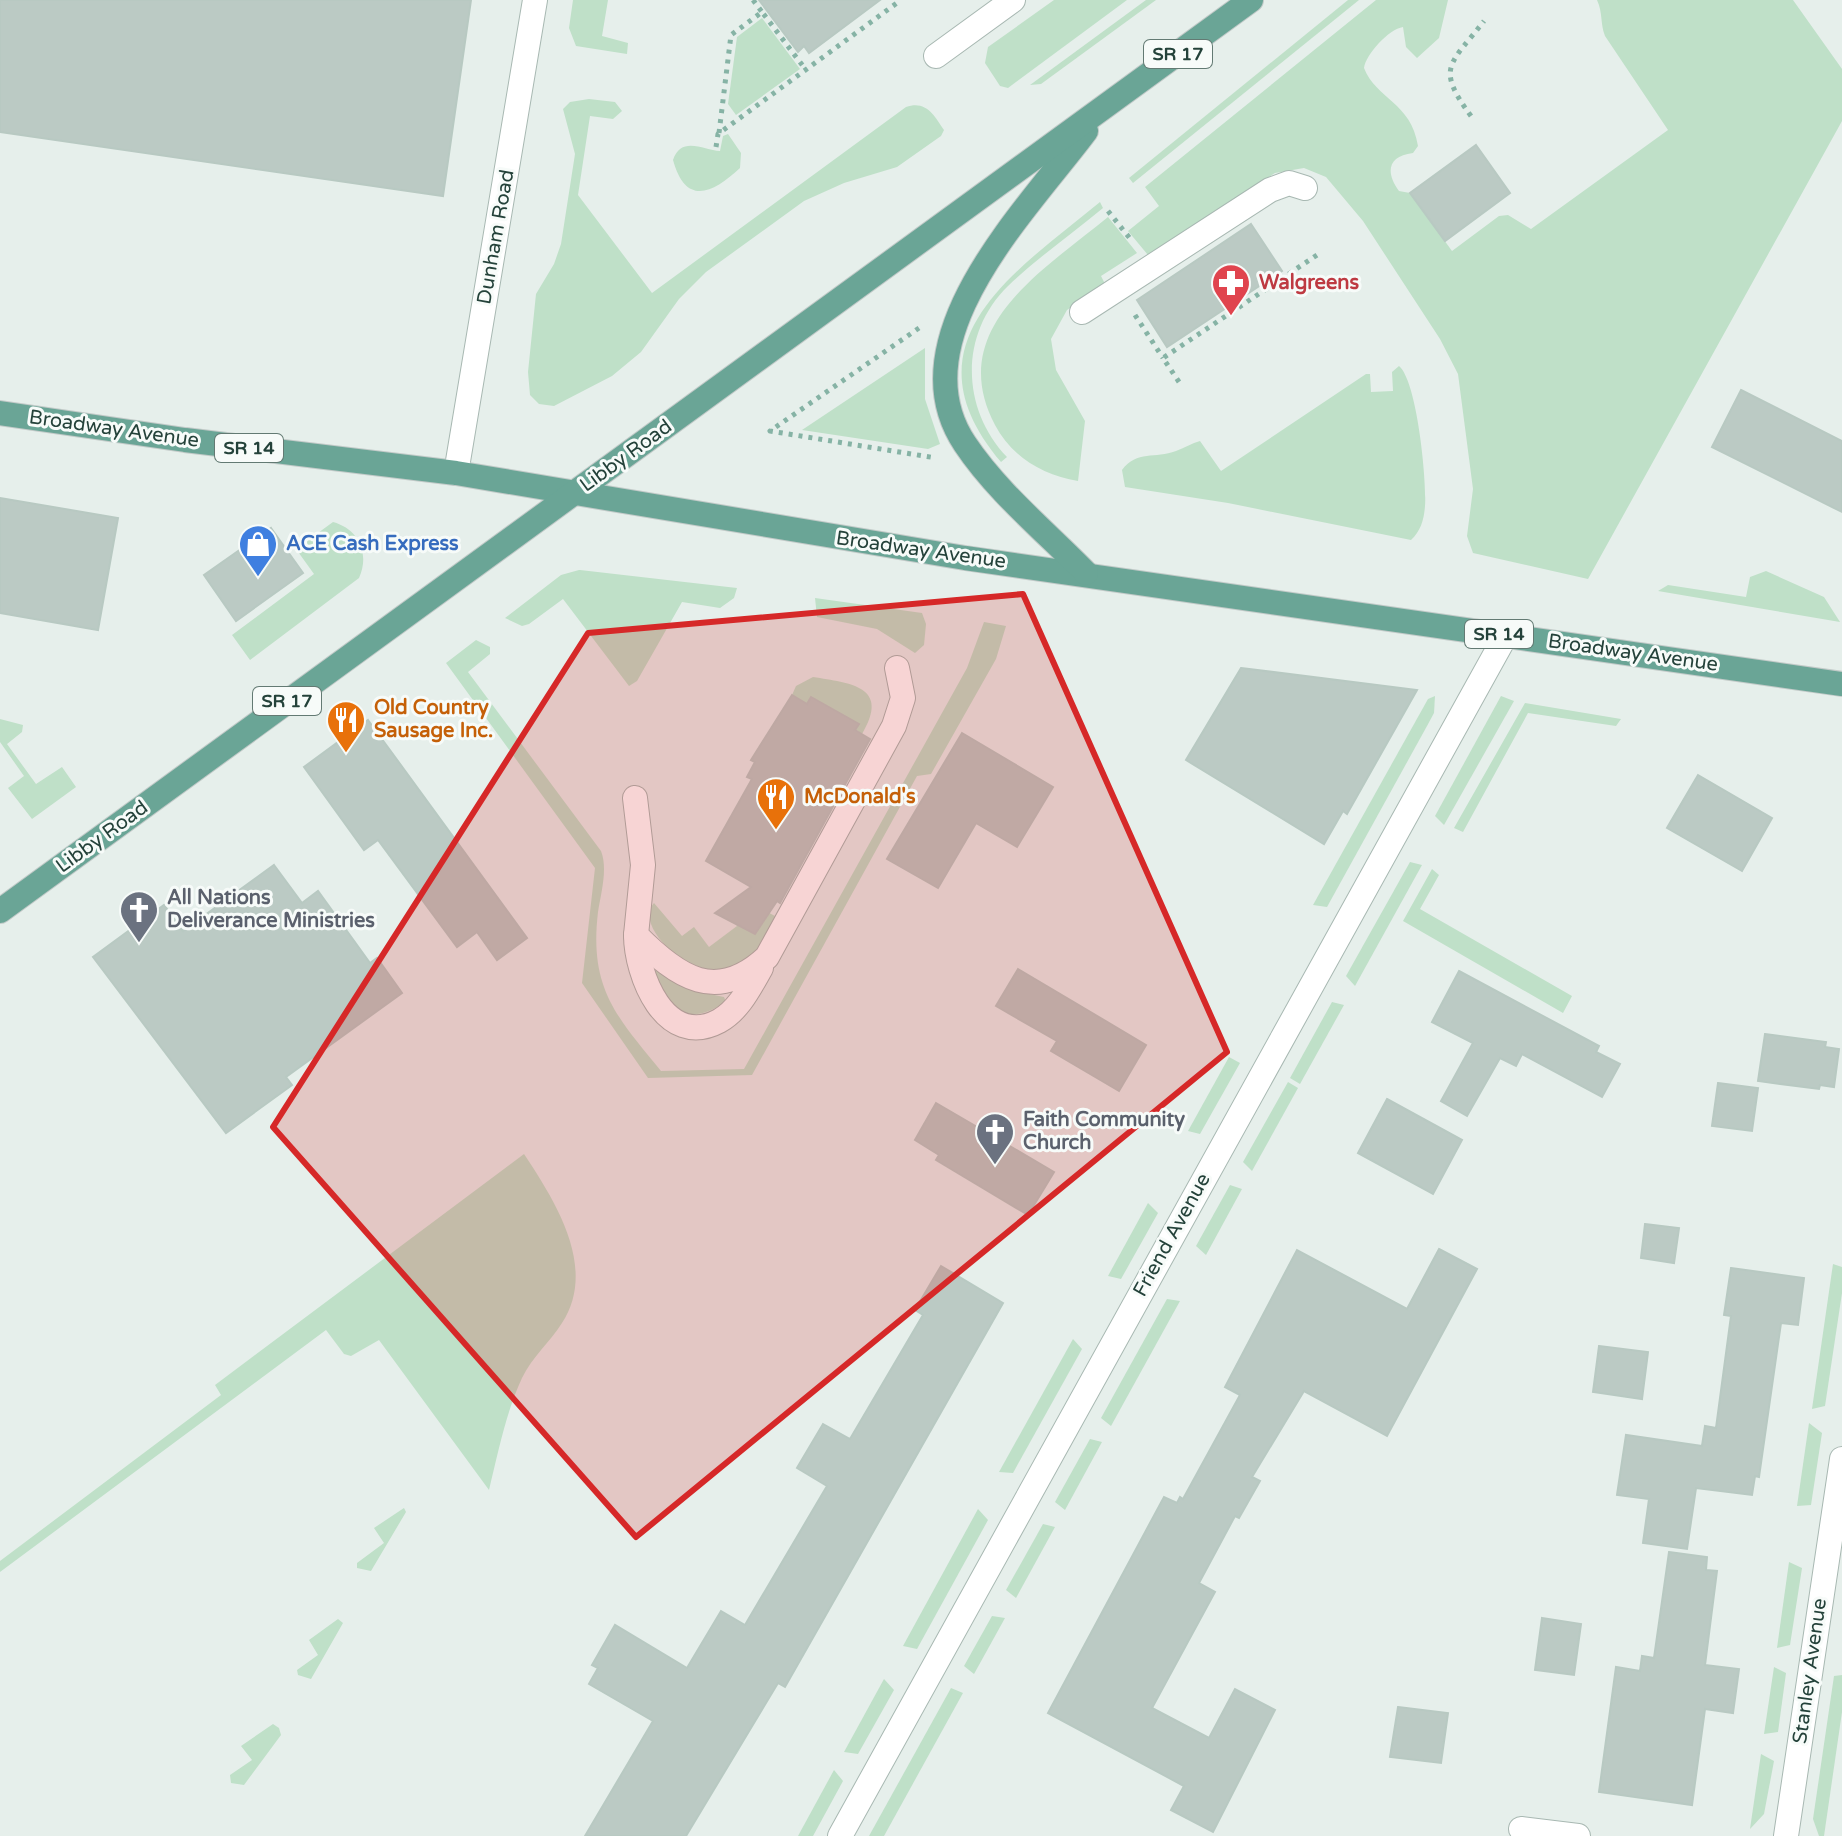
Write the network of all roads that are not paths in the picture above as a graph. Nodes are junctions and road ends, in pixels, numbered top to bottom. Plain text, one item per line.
1 (535, 0) edge
2 (1013, 0) edge
3 (1251, 0) edge
4 (936, 56) dead end
5 (1105, 107) junction
6 (1305, 188) dead end
7 (1082, 312) dead end
8 (0, 413) edge
9 (456, 473) junction
10 (574, 492) junction
11 (1086, 573) junction
12 (1506, 635) junction
13 (897, 668) dead end
14 (1842, 684) edge
15 (635, 798) dead end
16 (0, 911) edge
17 (636, 935) junction
18 (767, 957) junction
19 (1842, 1459) edge
20 (1521, 1829) dead end
21 (840, 1836) edge
22 (1578, 1836) edge
23 (1786, 1836) edge

1 - 9 street, Dunham Road
2 - 4 street
3 - 5 main road, Libby Road / SR 17
5 - 10 main road, Libby Road / SR 17
5 - 11 main road
6 - 7 street
8 - 9 main road, Broadway Avenue / SR 14
9 - 10 main road, Broadway Avenue / SR 14
10 - 11 main road, Broadway Avenue / SR 14
10 - 16 main road, Libby Road / SR 17
11 - 12 main road, Broadway Avenue / SR 14
12 - 14 main road, Broadway Avenue / SR 14
12 - 21 street, Friend Avenue
13 - 18 street
15 - 17 street
17 - 18 street
17 - 18 street
19 - 23 street, Stanley Avenue
20 - 22 street

